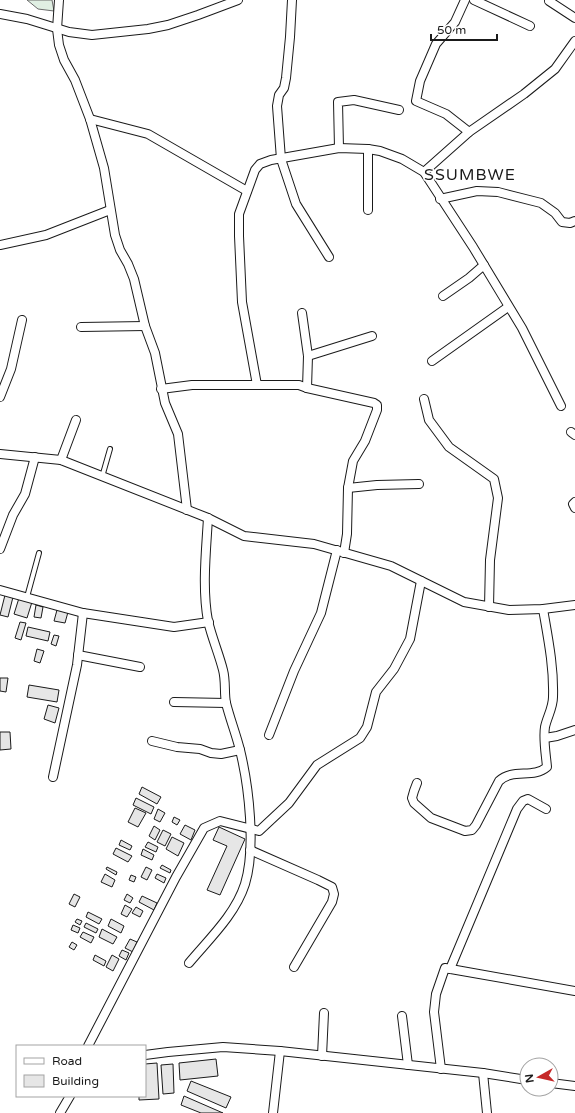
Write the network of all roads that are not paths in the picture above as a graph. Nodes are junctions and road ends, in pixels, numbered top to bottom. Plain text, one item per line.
1 (59, 0) edge
2 (238, 0) edge
3 (292, 0) edge
4 (465, 0) edge
5 (474, 0) edge
6 (549, 2) dead end
7 (0, 14) edge
8 (575, 18) edge
9 (530, 26) dead end
10 (57, 29) junction
11 (575, 40) edge
12 (399, 110) dead end
13 (90, 120) junction
14 (469, 132) junction
15 (339, 148) junction
16 (368, 149) junction
17 (281, 159) junction
18 (424, 172) junction
19 (248, 191) junction
20 (440, 199) junction
21 (110, 210) junction
22 (368, 210) dead end
23 (575, 221) edge
24 (0, 245) edge
25 (329, 256) dead end
26 (484, 265) junction
27 (443, 296) dead end
28 (508, 307) junction
29 (302, 313) dead end
30 (22, 320) dead end
31 (145, 326) junction
32 (81, 327) dead end
33 (372, 336) dead end
34 (308, 356) junction
35 (432, 361) dead end
36 (257, 385) junction
37 (307, 388) junction
38 (162, 389) junction
39 (0, 396) edge
40 (424, 398) dead end
41 (562, 406) dead end
42 (76, 420) dead end
43 (110, 449) dead end
44 (0, 454) edge
45 (35, 457) junction
46 (61, 460) junction
47 (102, 477) junction
48 (419, 484) dead end
49 (348, 488) junction
50 (575, 502) edge
51 (575, 508) edge
52 (187, 510) junction
53 (208, 518) junction
54 (0, 549) edge
55 (341, 552) junction
56 (39, 553) dead end
57 (421, 581) junction
58 (0, 590) edge
59 (27, 597) junction
60 (575, 605) edge
61 (489, 607) junction
62 (543, 609) junction
63 (83, 613) junction
64 (209, 622) junction
65 (78, 654) junction
66 (140, 667) dead end
67 (174, 702) dead end
68 (226, 702) junction
69 (575, 730) edge
70 (269, 735) dead end
71 (545, 738) junction
72 (152, 741) dead end
73 (240, 750) junction
74 (53, 777) dead end
75 (417, 783) dead end
76 (546, 809) dead end
77 (250, 829) junction
78 (250, 850) junction
79 (189, 963) dead end
80 (294, 967) dead end
81 (450, 969) junction
82 (575, 991) edge
83 (324, 1013) dead end
84 (402, 1016) dead end
85 (89, 1045) edge
86 (280, 1051) junction
87 (146, 1055) edge
88 (322, 1056) junction
89 (408, 1065) junction
90 (441, 1069) junction
91 (483, 1073) junction
92 (519, 1079) edge
93 (559, 1084) edge
94 (575, 1086) edge
95 (69, 1097) edge
96 (60, 1113) edge
97 (273, 1113) edge
98 (487, 1113) edge

1 - 10 street
2 - 10 street
3 - 17 street
4 - 14 street
5 - 9 street
6 - 8 street
7 - 10 street
10 - 13 street
11 - 14 street
12 - 15 street
13 - 19 street
13 - 21 street
14 - 18 street
15 - 16 street
15 - 17 street
16 - 18 street
16 - 22 street
17 - 19 street
17 - 25 street
18 - 20 street
19 - 36 street
20 - 23 street
20 - 26 street
21 - 24 street
21 - 31 street
26 - 27 street
26 - 28 street
28 - 35 street
28 - 41 street
29 - 34 street
30 - 39 street
31 - 32 street
31 - 38 street
33 - 34 street
34 - 37 street
36 - 37 street
36 - 38 street
37 - 49 street
38 - 52 street
40 - 61 street
42 - 46 street
43 - 47 lane
44 - 45 street
45 - 46 street
45 - 54 street
46 - 47 street
47 - 52 street
48 - 49 street
49 - 55 street
50 - 51 street
52 - 53 street
53 - 55 street
53 - 64 street
55 - 57 street
55 - 70 street
56 - 59 lane
57 - 61 street
57 - 77 street
58 - 59 street
59 - 63 street
60 - 62 street
61 - 62 street
62 - 71 street
63 - 64 street
63 - 65 street
64 - 68 street
65 - 66 street
65 - 74 street
67 - 68 street
68 - 73 street
69 - 71 street
71 - 75 street
72 - 73 street
73 - 77 street
76 - 81 street
77 - 78 street
77 - 85 street
78 - 79 street
78 - 80 street
81 - 82 street
81 - 90 street
83 - 88 street
84 - 89 street
86 - 87 street
86 - 88 street
86 - 97 street
88 - 89 street
89 - 90 street
90 - 91 street
91 - 92 street
91 - 98 street
93 - 94 street
95 - 96 street

